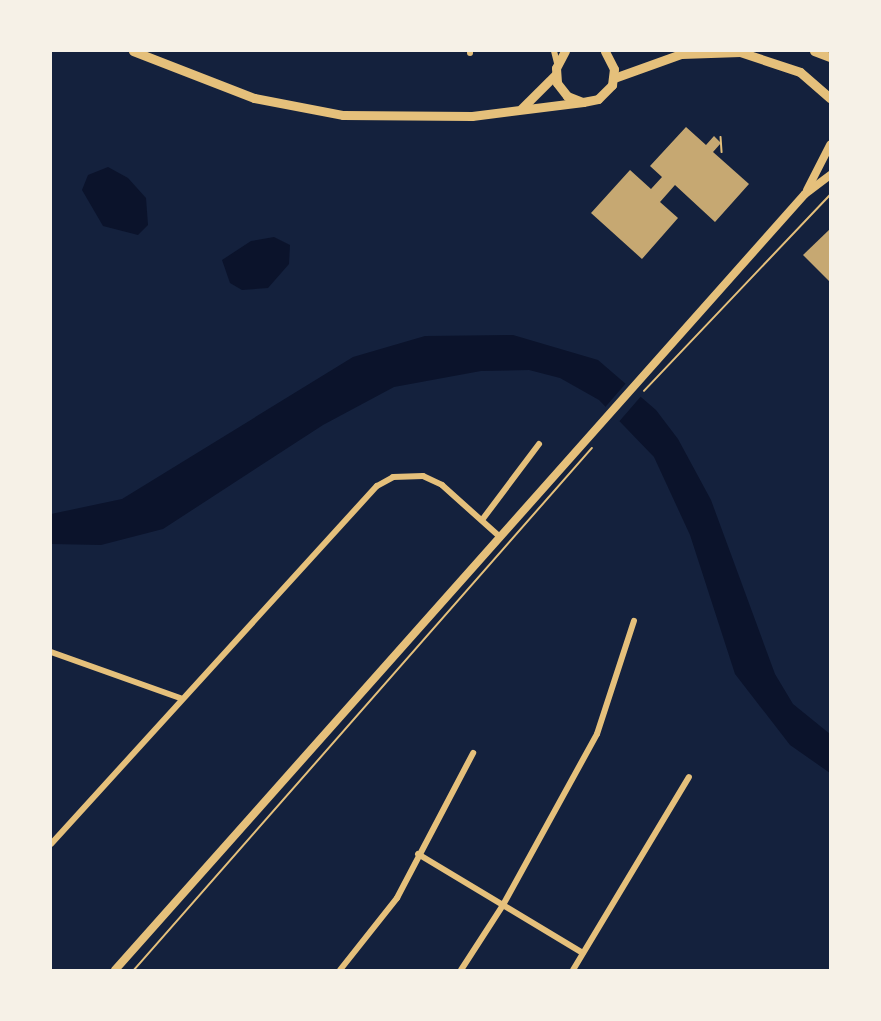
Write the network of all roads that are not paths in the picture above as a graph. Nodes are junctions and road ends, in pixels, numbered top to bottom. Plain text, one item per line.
1 (133, 51) edge
2 (554, 51) edge
3 (565, 51) edge
4 (605, 51) edge
5 (814, 51) edge
6 (830, 57) edge
7 (557, 63) junction
8 (556, 74) junction
9 (614, 78) junction
10 (830, 98) edge
11 (583, 102) junction
12 (520, 109) junction
13 (830, 145) edge
14 (830, 175) edge
15 (805, 194) junction
16 (539, 444) dead end
17 (482, 520) junction
18 (500, 537) junction
19 (634, 621) dead end
20 (51, 652) edge
21 (180, 698) junction
22 (473, 753) dead end
23 (688, 777) dead end
24 (51, 844) edge
25 (418, 854) junction
26 (503, 905) junction
27 (583, 953) junction
28 (116, 970) edge
29 (340, 970) edge
30 (461, 970) edge
31 (573, 970) edge

1 - 12 highway
2 - 7 street
3 - 7 highway
4 - 9 highway
5 - 6 highway
7 - 8 highway
8 - 11 highway
8 - 12 highway
9 - 10 highway
9 - 11 highway
11 - 12 highway
13 - 15 street
14 - 15 street
15 - 18 street
16 - 17 street
17 - 18 street
17 - 21 street
18 - 28 street
19 - 26 street
20 - 21 street
21 - 24 street
22 - 25 street
23 - 27 street
25 - 26 street
25 - 29 street
26 - 27 street
26 - 30 street
27 - 31 street

